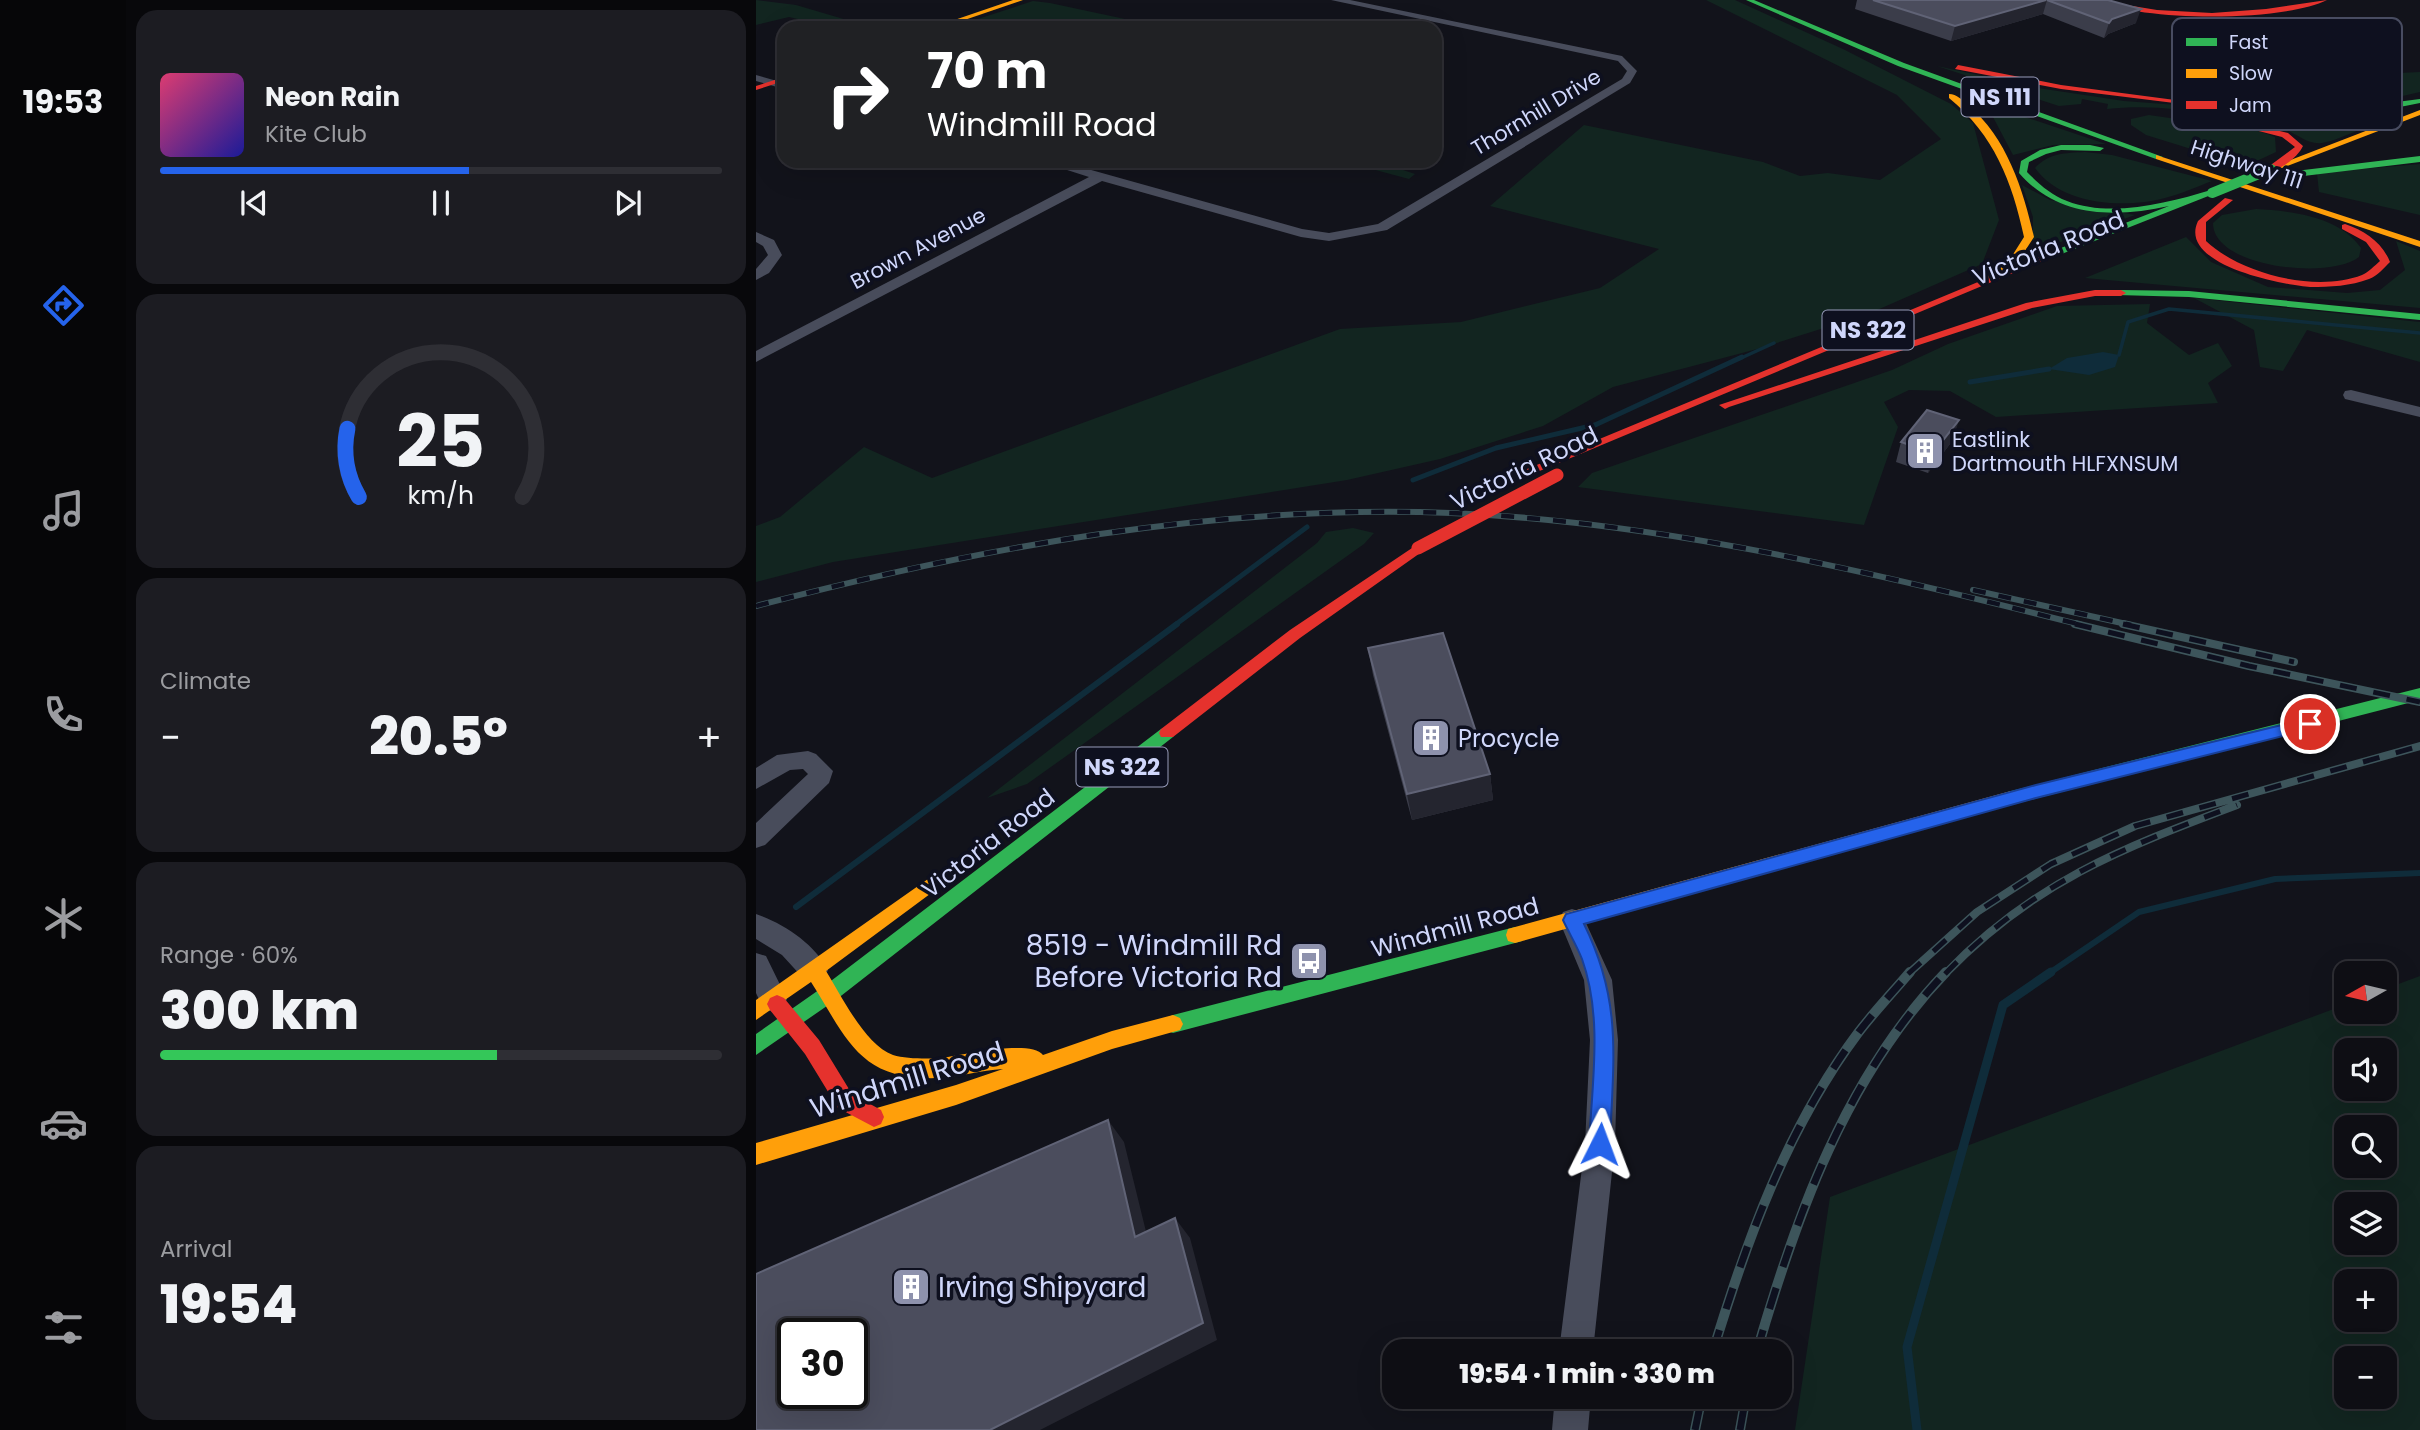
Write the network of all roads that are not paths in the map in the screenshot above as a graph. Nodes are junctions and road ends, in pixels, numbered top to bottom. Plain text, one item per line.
1 (1020, 0) edge
2 (1336, 0) edge
3 (1749, 0) edge
4 (1768, 0) edge
5 (2099, 0) edge
6 (2324, 0) edge
7 (1408, 1) edge
8 (1387, 10) junction
9 (1804, 17) junction
10 (2203, 18) edge
11 (2227, 18) edge
12 (956, 21) edge
13 (1440, 21) edge
14 (1442, 21) edge
15 (1859, 50) junction
16 (756, 78) edge
17 (777, 82) edge
18 (777, 83) edge
19 (756, 88) edge
20 (2172, 100) edge
21 (2420, 101) edge
22 (2402, 105) edge
23 (2420, 112) edge
24 (2132, 113) dead end
25 (2172, 115) edge
26 (2402, 119) edge
27 (2420, 123) edge
28 (2116, 125) dead end
29 (2260, 130) edge
30 (2373, 130) edge
31 (2420, 159) edge
32 (1069, 168) edge
33 (2206, 169) junction
34 (2271, 169) junction
35 (1100, 177) junction
36 (2287, 183) junction
37 (2246, 186) junction
38 (2212, 193) junction
39 (2228, 200) junction
40 (2420, 227) edge
41 (2420, 234) edge
42 (756, 236) edge
43 (2420, 244) edge
44 (756, 276) edge
45 (1986, 280) junction
46 (2420, 317) edge
47 (756, 357) edge
48 (2351, 395) dead end
49 (1726, 405) junction
50 (2420, 412) edge
51 (1507, 482) dead end
52 (1423, 527) dead end
53 (1401, 540) dead end
54 (2420, 694) edge
55 (756, 780) edge
56 (756, 838) edge
57 (941, 877) dead end
58 (1572, 920) junction
59 (756, 925) edge
60 (756, 965) edge
61 (814, 970) junction
62 (830, 993) junction
63 (764, 1005) edge
64 (791, 1021) junction
65 (756, 1046) edge
66 (1072, 1056) junction
67 (874, 1118) junction
68 (756, 1154) edge
69 (1577, 1339) edge
70 (1572, 1409) edge
71 (1570, 1430) edge

1 - 12 main road
2 - 8 street, Thornhill Drive
3 - 15 main road, Highway 111 / NS 111
4 - 9 main road, Highway 111 / NS 111
5 - 10 main road
6 - 11 main road
7 - 8 street
8 - 13 street, Thornhill Drive
9 - 20 main road
9 - 33 main road, Highway 111 / NS 111
14 - 35 street, Thornhill Drive
15 - 33 main road, Highway 111 / NS 111
15 - 45 main road
16 - 17 street
18 - 19 main road
21 - 22 main road
23 - 26 main road, Victoria Road / NS 322
24 - 25 main road
27 - 36 main road, Victoria Road / NS 322
28 - 33 main road
29 - 34 main road
30 - 34 main road, Victoria Road / NS 322
31 - 36 main road
32 - 35 street, Thornhill Drive
33 - 36 main road, Highway 111 / NS 111
33 - 37 main road, Highway 111 / NS 111
33 - 38 main road
34 - 38 main road, Victoria Road / NS 322, bridge
35 - 47 street, Brown Avenue
36 - 39 main road, Victoria Road / NS 322
36 - 40 main road
36 - 41 main road, Highway 111 / NS 111
37 - 39 main road
37 - 43 main road, Highway 111 / NS 111
38 - 45 main road, Victoria Road / NS 322
39 - 49 main road, Victoria Road / NS 322
42 - 44 street
45 - 51 main road, Victoria Road / NS 322
46 - 49 main road
48 - 50 street
49 - 62 main road, Victoria Road / NS 322, bridge
52 - 53 main road, Victoria Road
54 - 58 main road, Windmill Road
55 - 56 street
57 - 61 main road, Victoria Road
58 - 66 main road, Windmill Road
58 - 69 street
59 - 61 street
60 - 63 street
61 - 62 main road, Windmill Road
61 - 63 main road, Victoria Road
62 - 64 main road, Victoria Road / NS 322
62 - 66 main road, Windmill Road
63 - 64 main road
64 - 65 main road, Victoria Road / NS 322
64 - 67 main road
66 - 67 main road, Windmill Road
67 - 68 main road, Windmill Road
70 - 71 street

